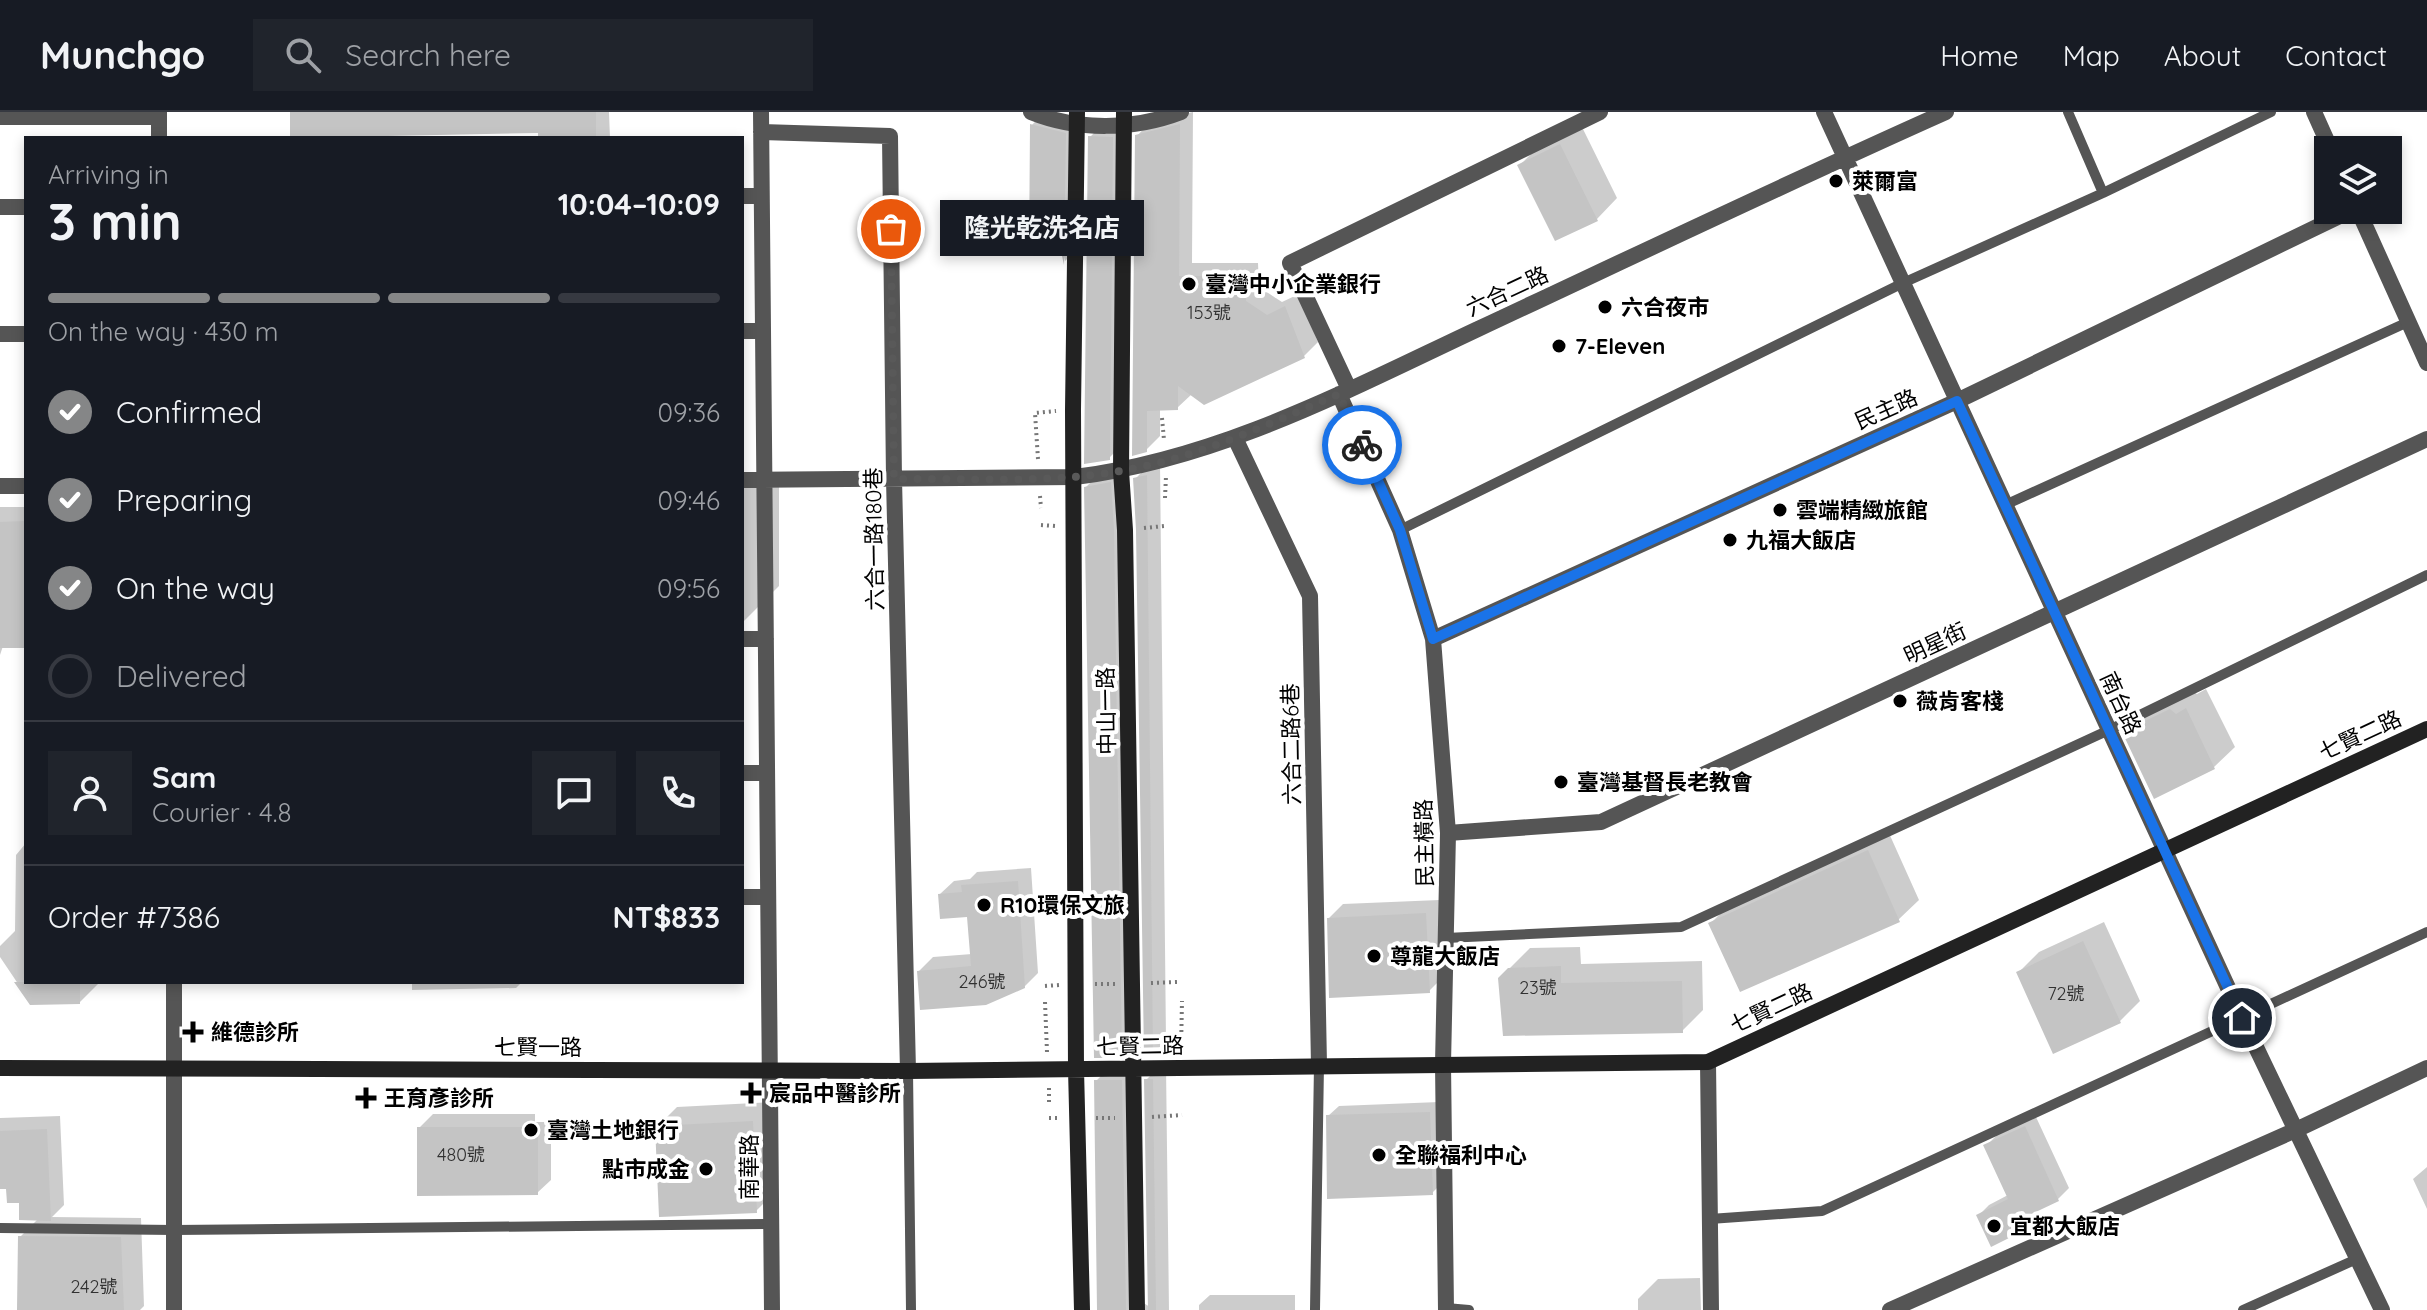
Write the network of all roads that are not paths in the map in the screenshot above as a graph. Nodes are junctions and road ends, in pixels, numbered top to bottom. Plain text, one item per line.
1 (761, 112) edge
2 (1031, 112) edge
3 (1181, 112) edge
4 (1600, 112) edge
5 (1824, 112) edge
6 (1946, 112) edge
7 (2068, 112) edge
8 (2271, 112) edge
9 (2314, 112) edge
10 (159, 114) edge
11 (0, 117) edge
12 (1078, 118) edge
13 (1124, 118) edge
14 (761, 132) junction
15 (159, 136) edge
16 (2325, 136) edge
17 (1845, 157) junction
18 (2103, 193) junction
19 (744, 196) edge
20 (761, 196) junction
21 (0, 207) edge
22 (24, 207) edge
23 (2326, 224) edge
24 (2362, 224) edge
25 (1903, 283) junction
26 (2408, 322) junction
27 (744, 331) edge
28 (763, 331) junction
29 (0, 334) edge
30 (24, 334) edge
31 (2427, 363) edge
32 (1344, 392) junction
33 (1957, 401) junction
34 (1235, 438) junction
35 (2427, 439) edge
36 (1121, 471) junction
37 (1075, 477) junction
38 (894, 479) junction
39 (744, 480) edge
40 (764, 480) junction
41 (0, 486) edge
42 (24, 486) edge
43 (2005, 505) junction
44 (1400, 530) junction
45 (2427, 575) edge
46 (2055, 612) junction
47 (744, 639) edge
48 (766, 639) junction
49 (1433, 639) junction
50 (2427, 729) edge
51 (2109, 730) junction
52 (744, 773) edge
53 (767, 773) junction
54 (1448, 833) junction
55 (2164, 849) junction
56 (744, 897) edge
57 (768, 897) junction
58 (2427, 932) edge
59 (1446, 938) junction
60 (174, 984) edge
61 (2242, 1018) junction
62 (1708, 1062) junction
63 (1443, 1064) junction
64 (1319, 1065) junction
65 (174, 1067) junction
66 (1134, 1067) junction
67 (0, 1068) edge
68 (2427, 1068) edge
69 (1076, 1069) junction
70 (769, 1071) junction
71 (908, 1071) junction
72 (2298, 1129) junction
73 (1710, 1219) junction
74 (771, 1224) junction
75 (0, 1228) edge
76 (174, 1230) junction
77 (2359, 1258) junction
78 (1446, 1309) edge
79 (174, 1310) edge
80 (772, 1310) edge
81 (911, 1310) edge
82 (1082, 1310) edge
83 (1137, 1310) edge
84 (1315, 1310) edge
85 (1469, 1310) edge
86 (1711, 1310) edge
87 (1890, 1310) edge
88 (2243, 1310) edge
89 (2382, 1310) edge

1 - 14 street, 南華路
2 - 12 street
3 - 13 street
4 - 32 street, 民主橫路
5 - 17 street, 南台路
6 - 17 street, 六合二路
7 - 18 lane
8 - 18 lane
9 - 16 street
10 - 11 street
10 - 15 street
12 - 13 street
12 - 37 street, 中山一路
13 - 36 street, 中山一路
14 - 20 street, 南華路
14 - 38 street, 六合一路180巷
17 - 25 street, 南台路
17 - 32 street, 六合二路
18 - 25 lane
19 - 20 street
20 - 28 street, 南華路
21 - 22 street
23 - 33 street, 民主路
24 - 26 street
25 - 33 street, 南台路
25 - 44 lane
26 - 31 street
26 - 43 lane
27 - 28 street
28 - 40 street, 南華路
29 - 30 street
32 - 34 street, 六合二路
32 - 44 street, 民主橫路
33 - 43 street, 南台路
33 - 49 street, 民主路
34 - 36 street, 六合二路
34 - 64 street, 六合二路6巷
35 - 46 street, 明星街
36 - 37 street, 六合二路
36 - 66 street, 中山一路
37 - 38 street, 六合二路
37 - 69 street, 中山一路
38 - 40 street, 六合二路
38 - 71 street, 六合一路180巷
39 - 40 street, 六合二路
40 - 48 street, 南華路
41 - 42 street
43 - 46 street, 南台路
44 - 49 street, 民主橫路
45 - 51 lane
46 - 51 street, 南台路
46 - 54 street, 明星街
47 - 48 street
48 - 53 street, 南華路
49 - 54 street, 民主橫路
50 - 55 street, 七賢二路
51 - 55 street, 南台路
51 - 59 lane
52 - 53 street
53 - 57 street, 南華路
54 - 59 street, 民主橫路
55 - 61 street, 南台路
55 - 62 street, 七賢二路
56 - 57 street
57 - 70 street, 南華路
58 - 61 lane
59 - 63 street, 民主橫路
60 - 65 street
61 - 72 street, 南台路
61 - 73 lane
62 - 63 street, 七賢二路
62 - 73 street
63 - 64 street, 七賢二路
63 - 78 street, 民主橫路
64 - 66 street, 七賢二路
64 - 84 lane
65 - 67 street, 七賢一路
65 - 70 street, 七賢一路
65 - 76 street
66 - 69 street, 七賢二路
66 - 83 street, 中山一路
68 - 72 street
69 - 71 street, 七賢一路
69 - 82 street, 中山一路
70 - 71 street, 七賢一路
70 - 74 street, 南華路
71 - 81 lane
72 - 77 street, 南台路
72 - 87 street
73 - 86 street
74 - 76 lane
74 - 80 street, 南華路
75 - 76 lane
76 - 79 street
77 - 88 lane
77 - 89 street, 南台路
78 - 85 lane

